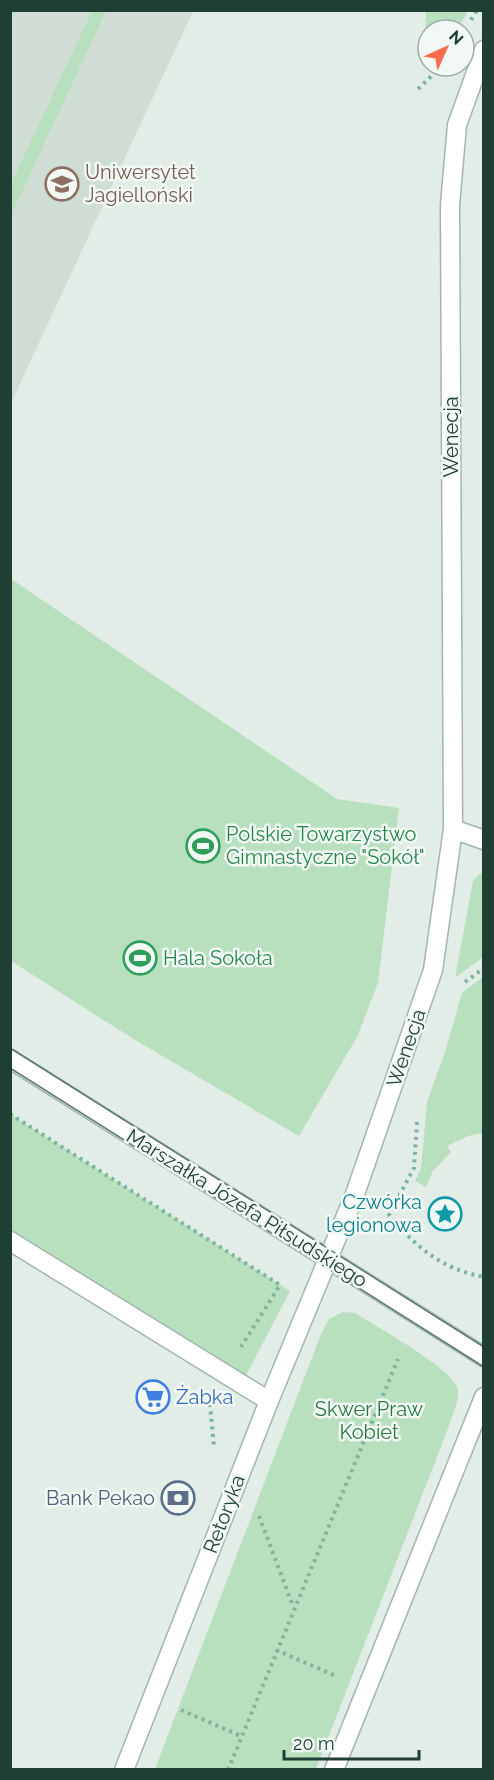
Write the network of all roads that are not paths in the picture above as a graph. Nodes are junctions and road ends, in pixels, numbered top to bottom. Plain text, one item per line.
1 (483, 50) edge
2 (453, 829) junction
3 (483, 840) edge
4 (10, 1059) edge
5 (10, 1240) edge
6 (329, 1259) junction
7 (483, 1357) edge
8 (483, 1397) edge
9 (268, 1401) junction
10 (124, 1770) edge
11 (334, 1770) edge

1 - 2 street, Wenecja
2 - 3 street
2 - 6 street, Wenecja
4 - 6 street, Marszałka Józefa Piłsudskiego
5 - 9 street
6 - 7 street, Marszałka Józefa Piłsudskiego
6 - 9 street, Retoryka
8 - 11 street
9 - 10 street, Retoryka

